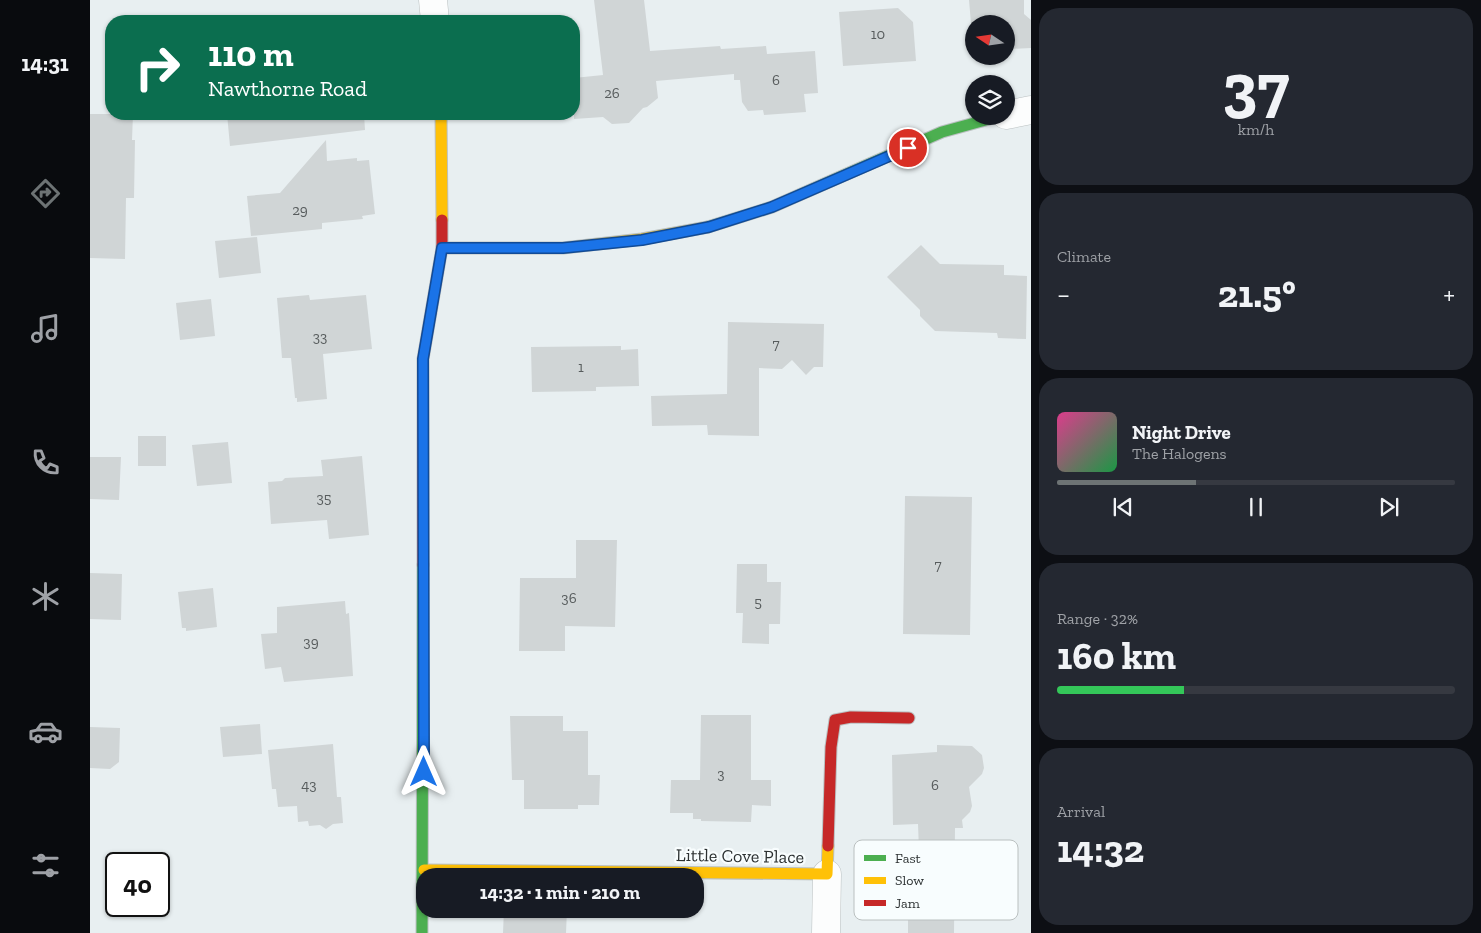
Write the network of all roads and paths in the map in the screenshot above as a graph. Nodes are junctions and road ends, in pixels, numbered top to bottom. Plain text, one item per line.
1 (434, 0) edge
2 (435, 15) edge
3 (1031, 110) edge
4 (1015, 113) edge
5 (440, 120) edge
6 (967, 125) edge
7 (442, 248) junction
8 (909, 718) dead end
9 (424, 868) edge
10 (704, 873) edge
11 (826, 874) junction
12 (422, 918) edge
13 (422, 933) edge
14 (826, 933) edge

1 - 2 street
3 - 4 street
5 - 7 street
6 - 7 street
7 - 9 street
8 - 11 street, Little Cove Place
10 - 11 street, Little Cove Place
11 - 14 street
12 - 13 street

